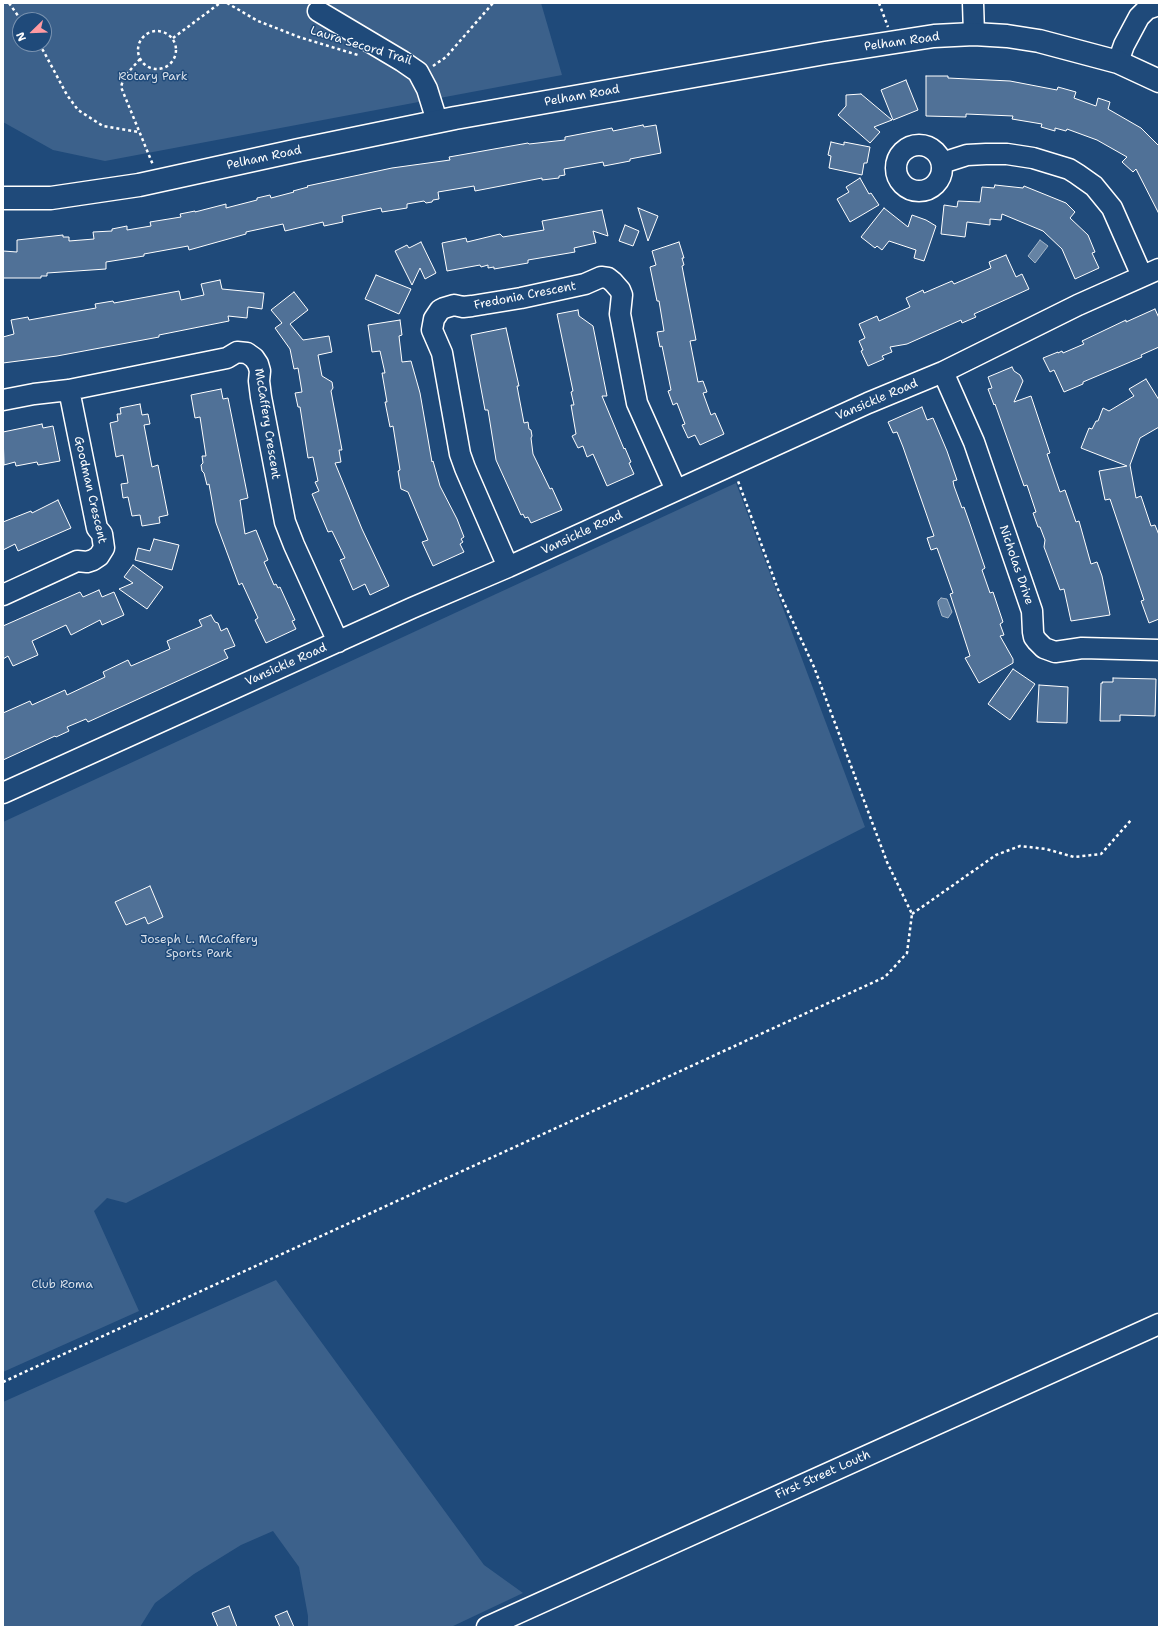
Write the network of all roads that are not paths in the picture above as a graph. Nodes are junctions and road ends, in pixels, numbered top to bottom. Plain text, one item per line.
1 (973, 3) edge
2 (1159, 5) edge
3 (318, 11) dead end
4 (974, 34) junction
5 (1118, 62) junction
6 (1159, 81) edge
7 (437, 121) junction
8 (942, 163) dead end
9 (3, 198) edge
10 (1150, 272) edge
11 (943, 372) junction
12 (69, 390) junction
13 (3, 400) edge
14 (676, 490) junction
15 (508, 567) junction
16 (3, 595) edge
17 (338, 642) junction
18 (1159, 650) edge
19 (3, 793) edge
20 (1159, 1324) edge
21 (488, 1627) edge

1 - 4 street
2 - 5 street
3 - 7 street
4 - 5 main road, Pelham Road
4 - 7 main road, Pelham Road
5 - 6 main road, Pelham Road
7 - 9 main road, Pelham Road
8 - 10 street
10 - 11 street, Vansickle Road
11 - 14 street, Vansickle Road
11 - 18 street, Nicholas Drive
12 - 13 street, McCaffery Crescent
12 - 16 street, Goodman Crescent
12 - 17 street, McCaffery Crescent
14 - 15 street, Vansickle Road
14 - 15 street, Fredonia Crescent
15 - 17 street, Vansickle Road
17 - 19 street, Vansickle Road
20 - 21 street, First Street Louth

